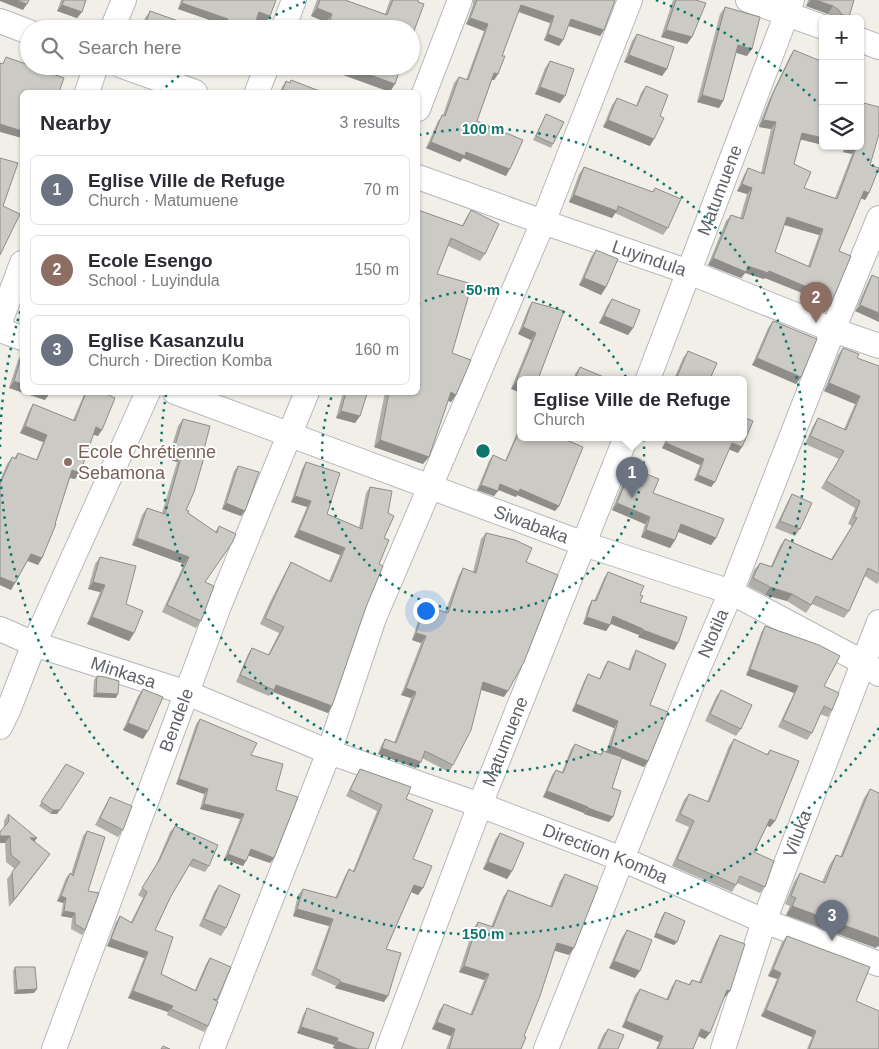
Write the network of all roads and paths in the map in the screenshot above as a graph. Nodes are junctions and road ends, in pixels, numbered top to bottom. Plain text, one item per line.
1 (124, 0) edge
2 (294, 0) edge
3 (460, 0) edge
4 (630, 0) edge
5 (748, 0) edge
6 (789, 7) edge
7 (116, 20) edge
8 (286, 20) edge
9 (0, 21) edge
10 (819, 25) edge
11 (20, 29) edge
12 (864, 41) edge
13 (879, 47) edge
14 (93, 75) edge
15 (147, 75) edge
16 (264, 75) edge
17 (88, 90) edge
18 (189, 90) edge
19 (258, 90) edge
20 (420, 104) edge
21 (420, 178) edge
22 (879, 218) edge
23 (543, 222) junction
24 (20, 267) edge
25 (689, 272) junction
26 (0, 322) edge
27 (0, 330) edge
28 (833, 330) junction
29 (20, 337) edge
30 (879, 346) edge
31 (649, 376) edge
32 (147, 395) edge
33 (183, 395) edge
34 (306, 395) edge
35 (290, 435) junction
36 (624, 441) edge
37 (431, 488) junction
38 (584, 544) junction
39 (731, 592) junction
40 (879, 622) edge
41 (0, 629) edge
42 (34, 644) junction
43 (872, 668) edge
44 (187, 693) junction
45 (0, 727) edge
46 (329, 752) junction
47 (480, 806) junction
48 (622, 859) junction
49 (764, 921) junction
50 (879, 964) edge
51 (54, 1049) edge
52 (212, 1049) edge
53 (388, 1049) edge
54 (546, 1049) edge
55 (723, 1049) edge

1 - 7 street
2 - 8 street
3 - 20 street
4 - 23 street
5 - 6 street
6 - 10 street
6 - 25 street, Matumuene
9 - 11 street
12 - 13 street
14 - 17 street
15 - 18 street
16 - 19 street
21 - 23 street, Luyindula
22 - 28 street, Ntotila
23 - 25 street, Luyindula
23 - 37 street
24 - 26 street
25 - 28 street, Luyindula
25 - 31 street, Matumuene
27 - 29 street
28 - 30 street, Luyindula
28 - 39 street, Ntotila
32 - 42 street
33 - 35 street, Siwabaka
34 - 35 street, Bendele
35 - 37 street, Siwabaka
35 - 44 street, Bendele
36 - 38 street, Matumuene
37 - 38 street, Siwabaka
37 - 46 street
38 - 39 street, Siwabaka
38 - 47 street, Matumuene
39 - 43 street, Siwabaka
39 - 48 street, Ntotila
40 - 43 street, Viluka
41 - 42 street, Minkasa
42 - 44 street, Minkasa
42 - 45 street
43 - 49 street, Viluka
44 - 46 street, Minkasa
44 - 51 street, Bendele
46 - 47 street, Direction Komba
46 - 52 street
47 - 48 street, Direction Komba
47 - 53 street, Matumuene
48 - 49 street, Direction Komba
48 - 54 street, Ntotila
49 - 50 street, Direction Komba
49 - 55 street, Viluka

